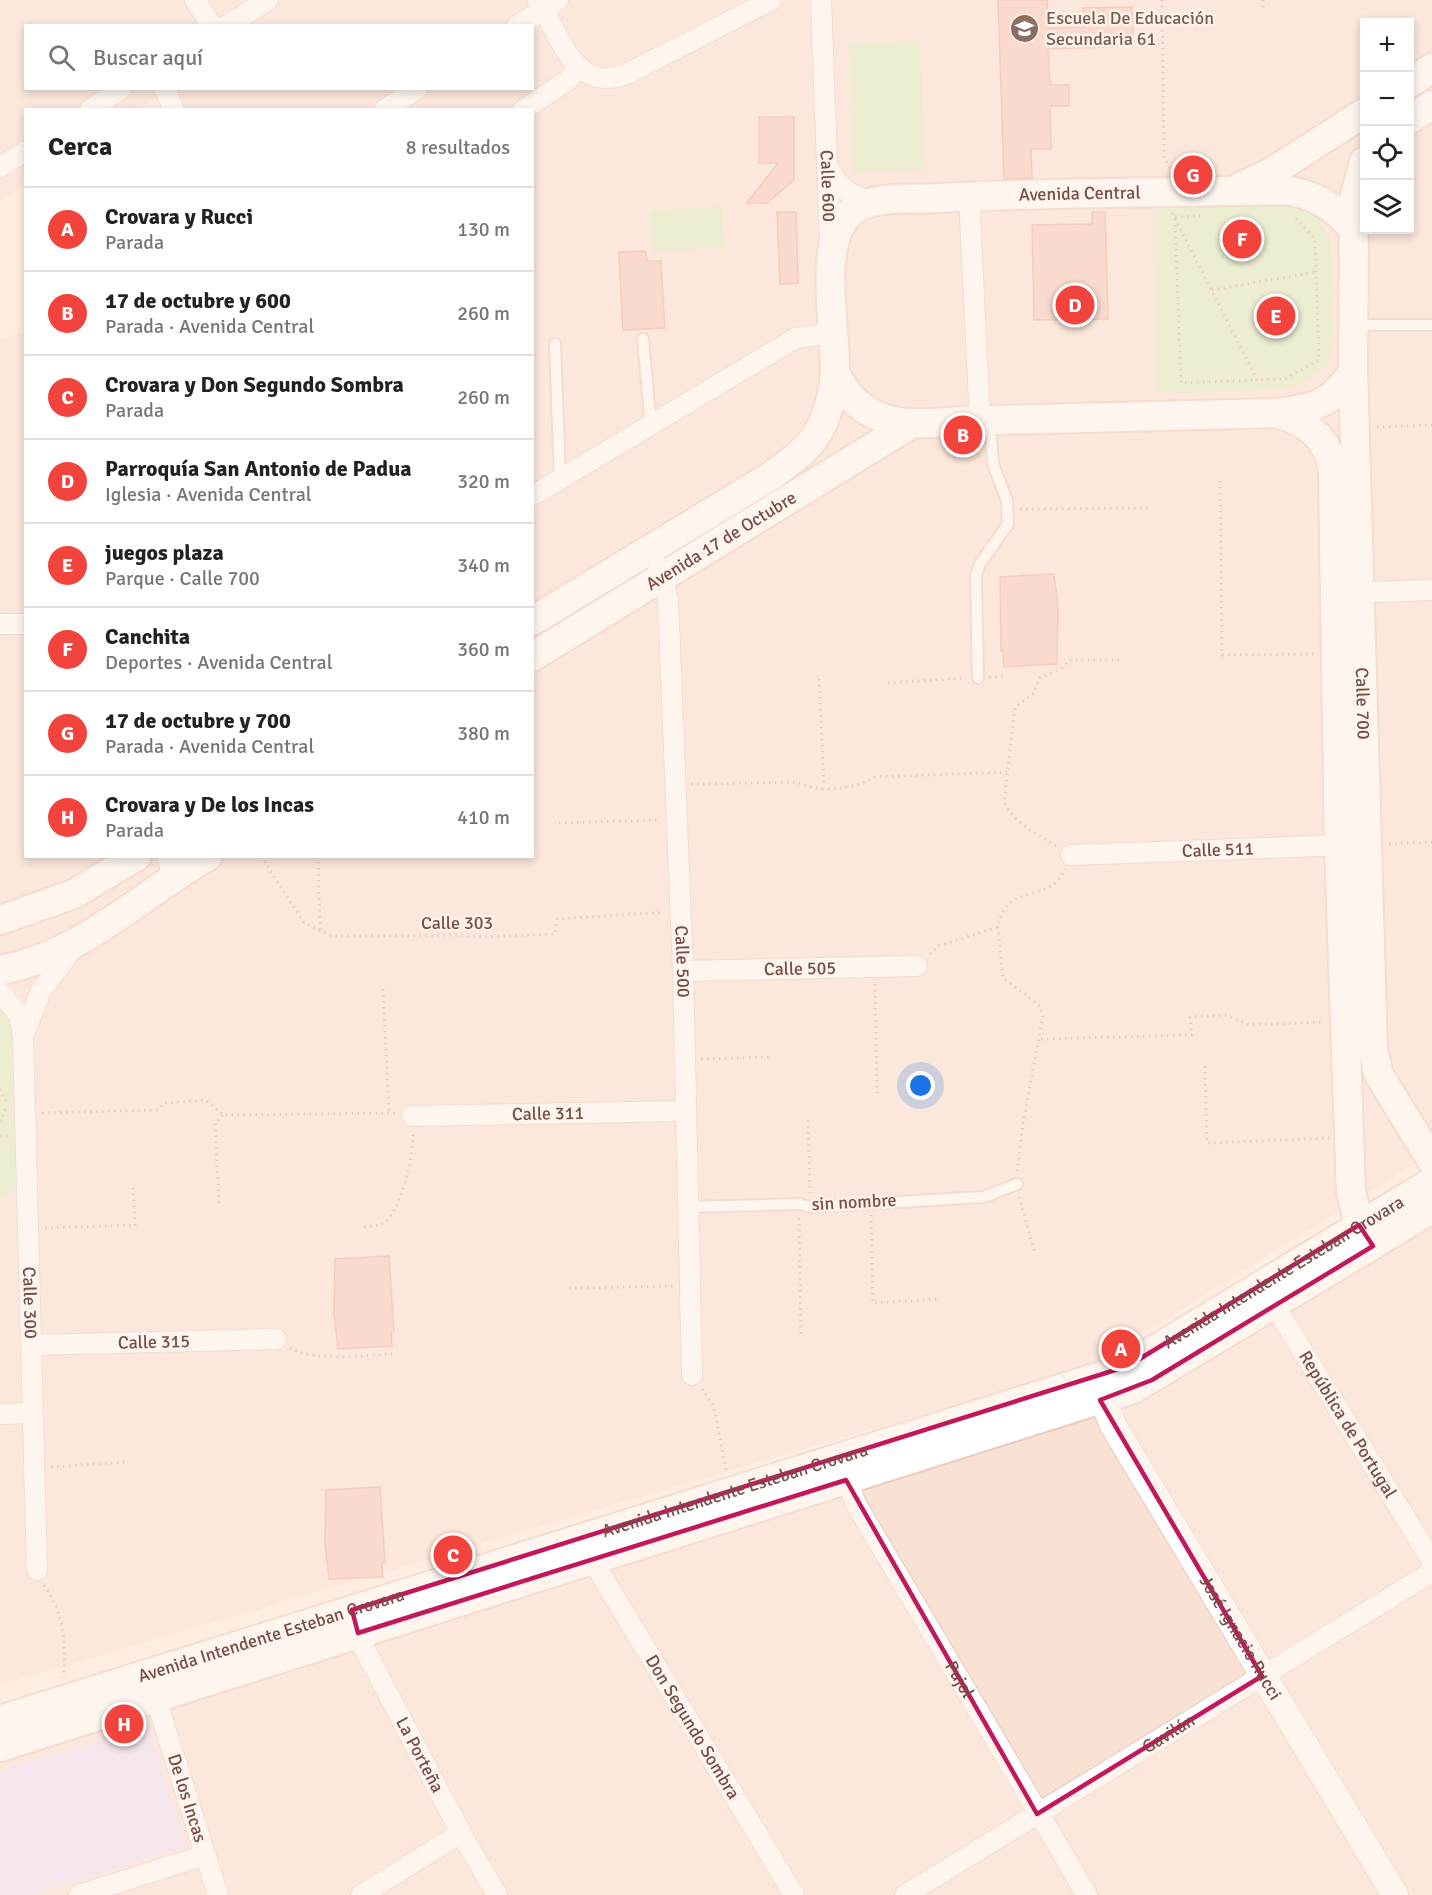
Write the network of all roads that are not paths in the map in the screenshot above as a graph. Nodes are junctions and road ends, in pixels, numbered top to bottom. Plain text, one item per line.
1 (195, 0) edge
2 (268, 0) edge
3 (771, 0) edge
4 (821, 0) edge
5 (546, 3) edge
6 (211, 24) edge
7 (229, 24) edge
8 (520, 24) edge
9 (578, 68) junction
10 (1432, 68) edge
11 (1414, 80) edge
12 (119, 90) edge
13 (165, 90) edge
14 (414, 90) edge
15 (1432, 105) edge
16 (93, 108) edge
17 (173, 108) edge
18 (387, 108) edge
19 (526, 108) edge
20 (1360, 115) edge
21 (1414, 116) edge
22 (24, 152) edge
23 (827, 164) junction
24 (0, 167) edge
25 (1360, 179) edge
26 (1230, 191) junction
27 (969, 196) junction
28 (877, 202) junction
29 (1353, 229) junction
30 (831, 262) junction
31 (1354, 325) junction
32 (1432, 325) edge
33 (833, 333) junction
34 (643, 339) dead end
35 (555, 344) dead end
36 (1353, 370) junction
37 (835, 373) junction
38 (1277, 413) junction
39 (985, 420) junction
40 (655, 422) junction
41 (911, 424) junction
42 (560, 479) junction
43 (534, 495) edge
44 (657, 563) junction
45 (1432, 590) edge
46 (1346, 593) junction
47 (535, 615) edge
48 (0, 624) edge
49 (24, 624) edge
50 (534, 655) edge
51 (978, 678) road end
52 (1352, 845) junction
53 (1071, 855) road end
54 (134, 858) edge
55 (201, 858) edge
56 (170, 867) edge
57 (0, 920) edge
58 (76, 943) junction
59 (918, 966) road end
60 (0, 970) edge
61 (683, 971) junction
62 (0, 992) edge
63 (23, 1036) junction
64 (685, 1112) junction
65 (412, 1116) road end
66 (1432, 1161) edge
67 (1432, 1182) edge
68 (1017, 1184) road end
69 (688, 1207) junction
70 (1432, 1209) edge
71 (1366, 1236) junction
72 (1268, 1296) junction
73 (276, 1339) road end
74 (31, 1346) junction
75 (692, 1375) road end
76 (1097, 1389) junction
77 (31, 1413) junction
78 (0, 1414) edge
79 (843, 1469) junction
80 (592, 1560) junction
81 (1432, 1561) edge
82 (37, 1570) road end
83 (1432, 1572) edge
84 (355, 1622) junction
85 (1262, 1676) junction
86 (156, 1699) junction
87 (0, 1720) edge
88 (0, 1747) edge
89 (1037, 1814) junction
90 (461, 1833) junction
91 (205, 1855) junction
92 (79, 1895) edge
93 (218, 1895) edge
94 (362, 1895) edge
95 (497, 1895) edge
96 (794, 1895) edge
97 (905, 1895) edge
98 (1087, 1895) edge
99 (1395, 1895) edge

1 - 6 street
2 - 7 street
3 - 9 street
4 - 23 street, Calle 600
5 - 8 street
5 - 9 street
9 - 19 street
10 - 11 main road
12 - 16 street
13 - 17 street
14 - 18 street
15 - 21 main road
20 - 26 main road
22 - 24 street
23 - 28 street
23 - 30 street, Calle 600
25 - 29 main road
26 - 27 main road, Avenida Central
26 - 29 main road, Avenida Central
27 - 28 main road, Avenida Central
27 - 39 street
28 - 30 main road, Avenida Central
29 - 31 main road, Calle 700
30 - 33 main road, Calle 600
31 - 32 lane
31 - 36 main road, Calle 700
33 - 37 main road, Calle 600
33 - 40 street
34 - 40 lane
35 - 42 lane
36 - 38 main road
36 - 46 main road, Calle 700
37 - 41 main road
37 - 44 main road, Avenida 17 de Octubre
38 - 39 main road
38 - 46 main road, Calle 700
39 - 41 main road
39 - 51 lane
40 - 42 street
41 - 44 main road, Avenida 17 de Octubre
42 - 43 street
44 - 47 main road, Avenida 17 de Octubre
44 - 50 main road, Avenida 17 de Octubre
44 - 61 street, Calle 500
45 - 46 street
46 - 52 main road, Calle 700
46 - 52 main road, Calle 700
48 - 49 street
52 - 53 street, Calle 511
52 - 66 main road, Calle 700
52 - 71 main road, Calle 700
54 - 57 main road
55 - 56 main road
56 - 58 main road
58 - 60 main road
58 - 63 street
59 - 61 street, Calle 505
61 - 64 street, Calle 500
62 - 63 street
63 - 74 street, Calle 300
64 - 65 street, Calle 311
64 - 69 street, Calle 500
67 - 71 main road, Avenida Intendente Esteban Crovara
68 - 69 lane, sin nombre
69 - 75 street, Calle 500
70 - 71 main road, Avenida Intendente Esteban Crovara
71 - 72 main road, Avenida Intendente Esteban Crovara
72 - 76 main road, Avenida Intendente Esteban Crovara
72 - 81 street, República de Portugal
73 - 74 street, Calle 315
74 - 77 street, Calle 300
76 - 79 main road, Avenida Intendente Esteban Crovara
76 - 85 street, José Ignacio Rucci
77 - 78 street
77 - 82 street, Calle 300
79 - 80 main road, Avenida Intendente Esteban Crovara
79 - 84 main road, Avenida Intendente Esteban Crovara
79 - 89 street, Pujol
80 - 84 main road, Avenida Intendente Esteban Crovara
80 - 96 street, Don Segundo Sombra
83 - 85 street, Gavilán
84 - 86 main road, Avenida Intendente Esteban Crovara
84 - 87 main road, Avenida Intendente Esteban Crovara
84 - 90 street, La Porteña
85 - 89 street, Gavilán
85 - 99 street, José Ignacio Rucci
86 - 88 main road, Avenida Intendente Esteban Crovara
86 - 91 street, De los Incas
89 - 97 street, Gavilán
89 - 98 street, Pujol
90 - 94 street
90 - 95 street, La Porteña
91 - 92 street
91 - 93 street, De los Incas

